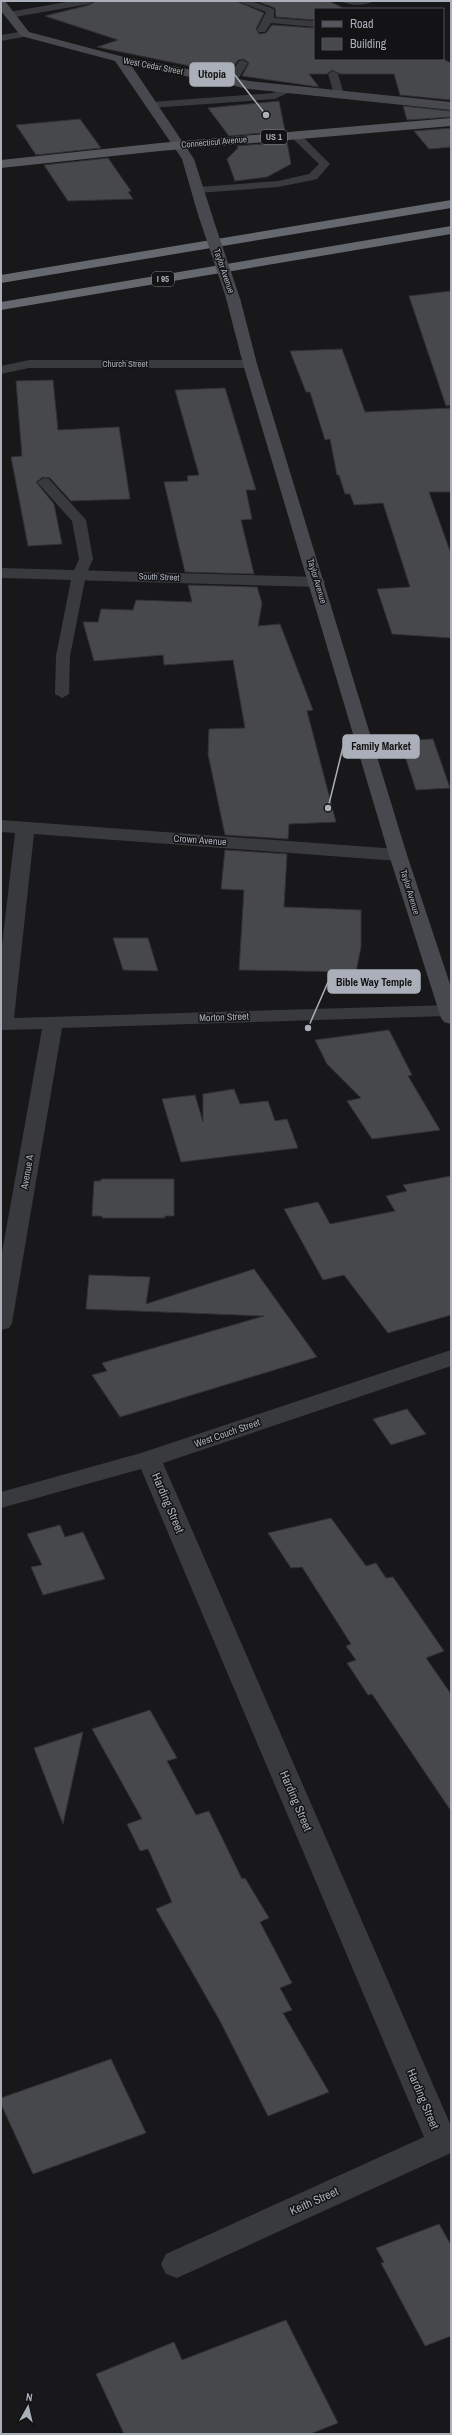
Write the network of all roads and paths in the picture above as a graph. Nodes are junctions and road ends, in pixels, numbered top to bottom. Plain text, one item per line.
1 (89, 1) edge
2 (242, 1) edge
3 (347, 1) edge
4 (368, 1) edge
5 (1, 3) edge
6 (9, 15) junction
7 (268, 20) junction
8 (314, 24) edge
9 (262, 30) dead end
10 (25, 34) junction
11 (1, 38) edge
12 (119, 60) junction
13 (243, 63) dead end
14 (333, 74) dead end
15 (232, 81) junction
16 (288, 89) junction
17 (338, 94) junction
18 (151, 106) junction
19 (451, 106) edge
20 (451, 122) edge
21 (295, 135) junction
22 (180, 145) junction
23 (1, 164) edge
24 (198, 190) junction
25 (451, 204) edge
26 (451, 230) edge
27 (1, 278) edge
28 (1, 306) edge
29 (250, 364) junction
30 (1, 370) edge
31 (44, 482) dead end
32 (1, 573) edge
33 (79, 575) junction
34 (317, 582) junction
35 (62, 694) dead end
36 (1, 826) edge
37 (25, 828) junction
38 (398, 855) junction
39 (449, 1014) edge
40 (53, 1022) junction
41 (2, 1024) edge
42 (1, 1323) edge
43 (451, 1358) edge
44 (149, 1459) junction
45 (1, 1500) edge
46 (447, 2141) edge
47 (177, 2264) dead end

1 - 6 lane
2 - 7 lane
3 - 4 lane
5 - 6 street
6 - 10 street
7 - 8 lane
7 - 9 lane
10 - 11 street, West Cedar Street
10 - 12 street, West Cedar Street
12 - 15 street, West Cedar Street
12 - 18 street, Taylor Avenue
13 - 15 lane
14 - 17 lane
15 - 16 street, West Cedar Street
16 - 17 street, West Cedar Street
16 - 18 lane
17 - 19 street, West Cedar Street
18 - 22 street, Taylor Avenue
20 - 21 main road, Connecticut Avenue / US 1
21 - 22 main road, Connecticut Avenue / US 1
21 - 24 lane
22 - 23 main road, Connecticut Avenue / US 1
22 - 24 street, Taylor Avenue
24 - 29 street, Taylor Avenue, bridge
25 - 27 highway
26 - 28 highway, I 95
29 - 30 street, Church Street
29 - 34 street, Taylor Avenue
31 - 33 lane
32 - 33 street, South Street
33 - 34 street, South Street
33 - 35 lane
34 - 38 street, Taylor Avenue
36 - 37 street, Crown Avenue
37 - 38 street, Crown Avenue
37 - 41 street
38 - 39 street, Taylor Avenue
39 - 40 street, Morton Street
40 - 41 street, Morton Street
40 - 42 street, Avenue A
43 - 44 street, West Couch Street
44 - 45 street, West Couch Street
44 - 46 street, Harding Street
46 - 47 street, Keith Street

